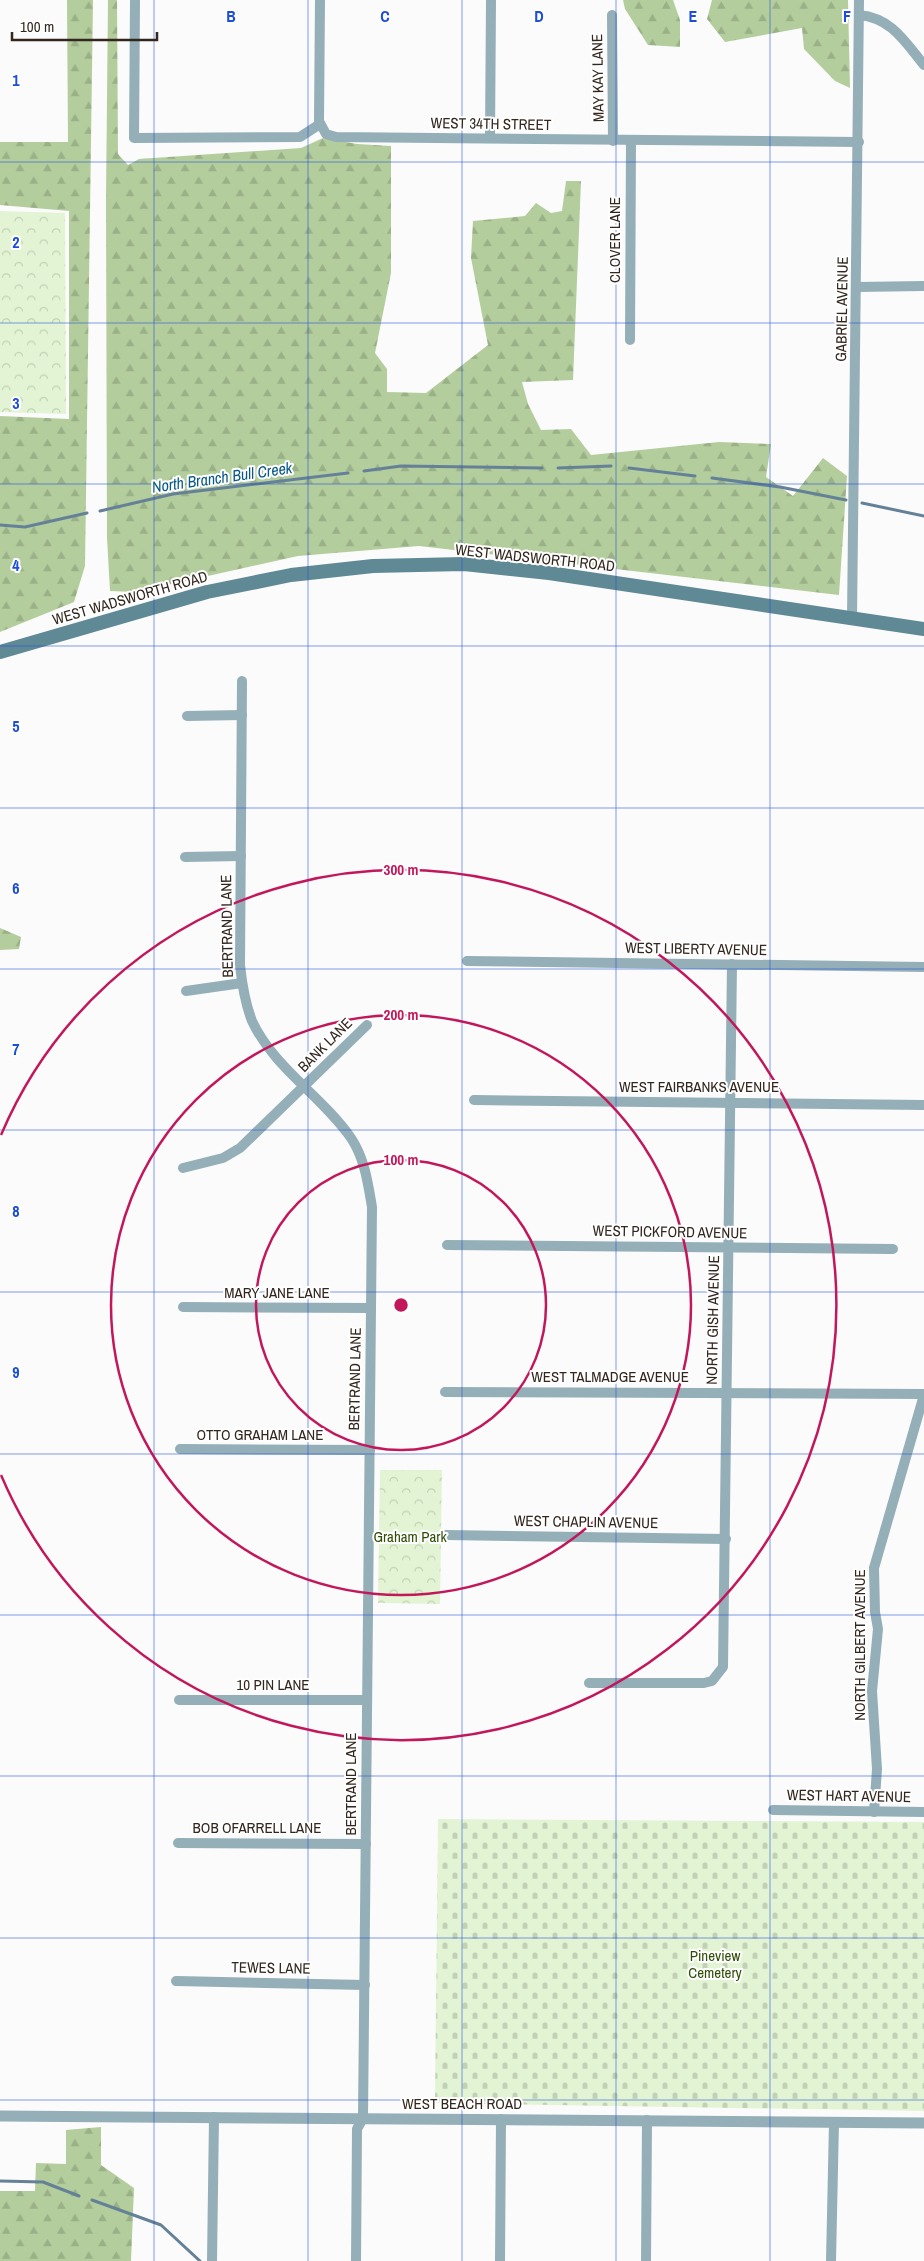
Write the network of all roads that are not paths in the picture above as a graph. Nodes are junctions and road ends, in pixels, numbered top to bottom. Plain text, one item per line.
1 (135, 0) edge
2 (320, 0) edge
3 (491, 0) edge
4 (859, 0) edge
5 (612, 15) dead end
6 (859, 15) junction
7 (924, 65) edge
8 (320, 124) junction
9 (490, 138) junction
10 (613, 141) junction
11 (631, 141) junction
12 (859, 142) junction
13 (924, 286) edge
14 (857, 288) junction
15 (630, 340) dead end
16 (852, 618) junction
17 (924, 629) edge
18 (0, 652) edge
19 (242, 681) dead end
20 (242, 715) junction
21 (187, 716) dead end
22 (241, 856) junction
23 (185, 857) dead end
24 (468, 961) dead end
25 (732, 964) junction
26 (924, 967) edge
27 (242, 983) junction
28 (186, 991) dead end
29 (367, 1025) dead end
30 (304, 1087) junction
31 (474, 1100) dead end
32 (730, 1102) junction
33 (924, 1105) edge
34 (183, 1168) dead end
35 (447, 1245) dead end
36 (729, 1248) junction
37 (892, 1249) dead end
38 (182, 1307) dead end
39 (371, 1308) junction
40 (445, 1392) dead end
41 (728, 1393) junction
42 (924, 1394) edge
43 (180, 1449) dead end
44 (370, 1450) junction
45 (446, 1536) dead end
46 (726, 1538) junction
47 (589, 1683) dead end
48 (179, 1700) dead end
49 (366, 1700) junction
50 (773, 1810) dead end
51 (874, 1812) junction
52 (924, 1812) edge
53 (178, 1843) dead end
54 (366, 1844) junction
55 (176, 1981) dead end
56 (365, 1985) junction
57 (0, 2116) edge
58 (214, 2117) junction
59 (363, 2118) junction
60 (501, 2119) junction
61 (647, 2120) junction
62 (834, 2122) junction
63 (924, 2123) edge
64 (212, 2261) edge
65 (356, 2261) edge
66 (500, 2261) edge
67 (646, 2261) edge
68 (831, 2261) edge

1 - 8 street
2 - 8 street
3 - 9 street
4 - 6 street, GABRIEL AVENUE
5 - 10 street, MAY KAY LANE
6 - 7 street
6 - 12 street, GABRIEL AVENUE
8 - 9 street, WEST 34TH STREET
9 - 10 street, WEST 34TH STREET
10 - 11 street, WEST 34TH STREET
11 - 12 street, WEST 34TH STREET
11 - 15 street, CLOVER LANE
12 - 14 street, GABRIEL AVENUE
13 - 14 street
14 - 16 street, GABRIEL AVENUE
16 - 17 main road, WEST WADSWORTH ROAD
16 - 18 main road, WEST WADSWORTH ROAD
19 - 20 street, BERTRAND LANE
20 - 21 street
20 - 22 street, BERTRAND LANE
22 - 23 street
22 - 27 street, BERTRAND LANE
24 - 25 street, WEST LIBERTY AVENUE
25 - 26 street, WEST LIBERTY AVENUE
25 - 32 street, NORTH GISH AVENUE
27 - 28 street
27 - 30 street, BERTRAND LANE
29 - 30 street, BANK LANE
30 - 34 street, BANK LANE
30 - 39 street, BERTRAND LANE
31 - 32 street, WEST FAIRBANKS AVENUE
32 - 33 street, WEST FAIRBANKS AVENUE
32 - 36 street, NORTH GISH AVENUE
35 - 36 street, WEST PICKFORD AVENUE
36 - 37 street, WEST PICKFORD AVENUE
36 - 41 street, NORTH GISH AVENUE
38 - 39 street, MARY JANE LANE
39 - 44 street, BERTRAND LANE
40 - 41 street, WEST TALMADGE AVENUE
41 - 42 street, WEST TALMADGE AVENUE
41 - 46 street, NORTH GISH AVENUE
42 - 51 street, NORTH GILBERT AVENUE
43 - 44 street, OTTO GRAHAM LANE
44 - 49 street, BERTRAND LANE
45 - 46 street, WEST CHAPLIN AVENUE
46 - 47 street, NORTH GISH AVENUE
48 - 49 street, 10 PIN LANE
49 - 54 street, BERTRAND LANE
50 - 51 street, WEST HART AVENUE
51 - 52 street, WEST HART AVENUE
53 - 54 street, BOB OFARRELL LANE
54 - 56 street, BERTRAND LANE
55 - 56 street, TEWES LANE
56 - 59 street, BERTRAND LANE
57 - 58 street, WEST BEACH ROAD
58 - 59 street, WEST BEACH ROAD
58 - 64 street
59 - 60 street, WEST BEACH ROAD
59 - 65 street, BERTRAND LANE
60 - 61 street, WEST BEACH ROAD
60 - 66 street
61 - 62 street, WEST BEACH ROAD
61 - 67 street
62 - 63 street, WEST BEACH ROAD
62 - 68 street

